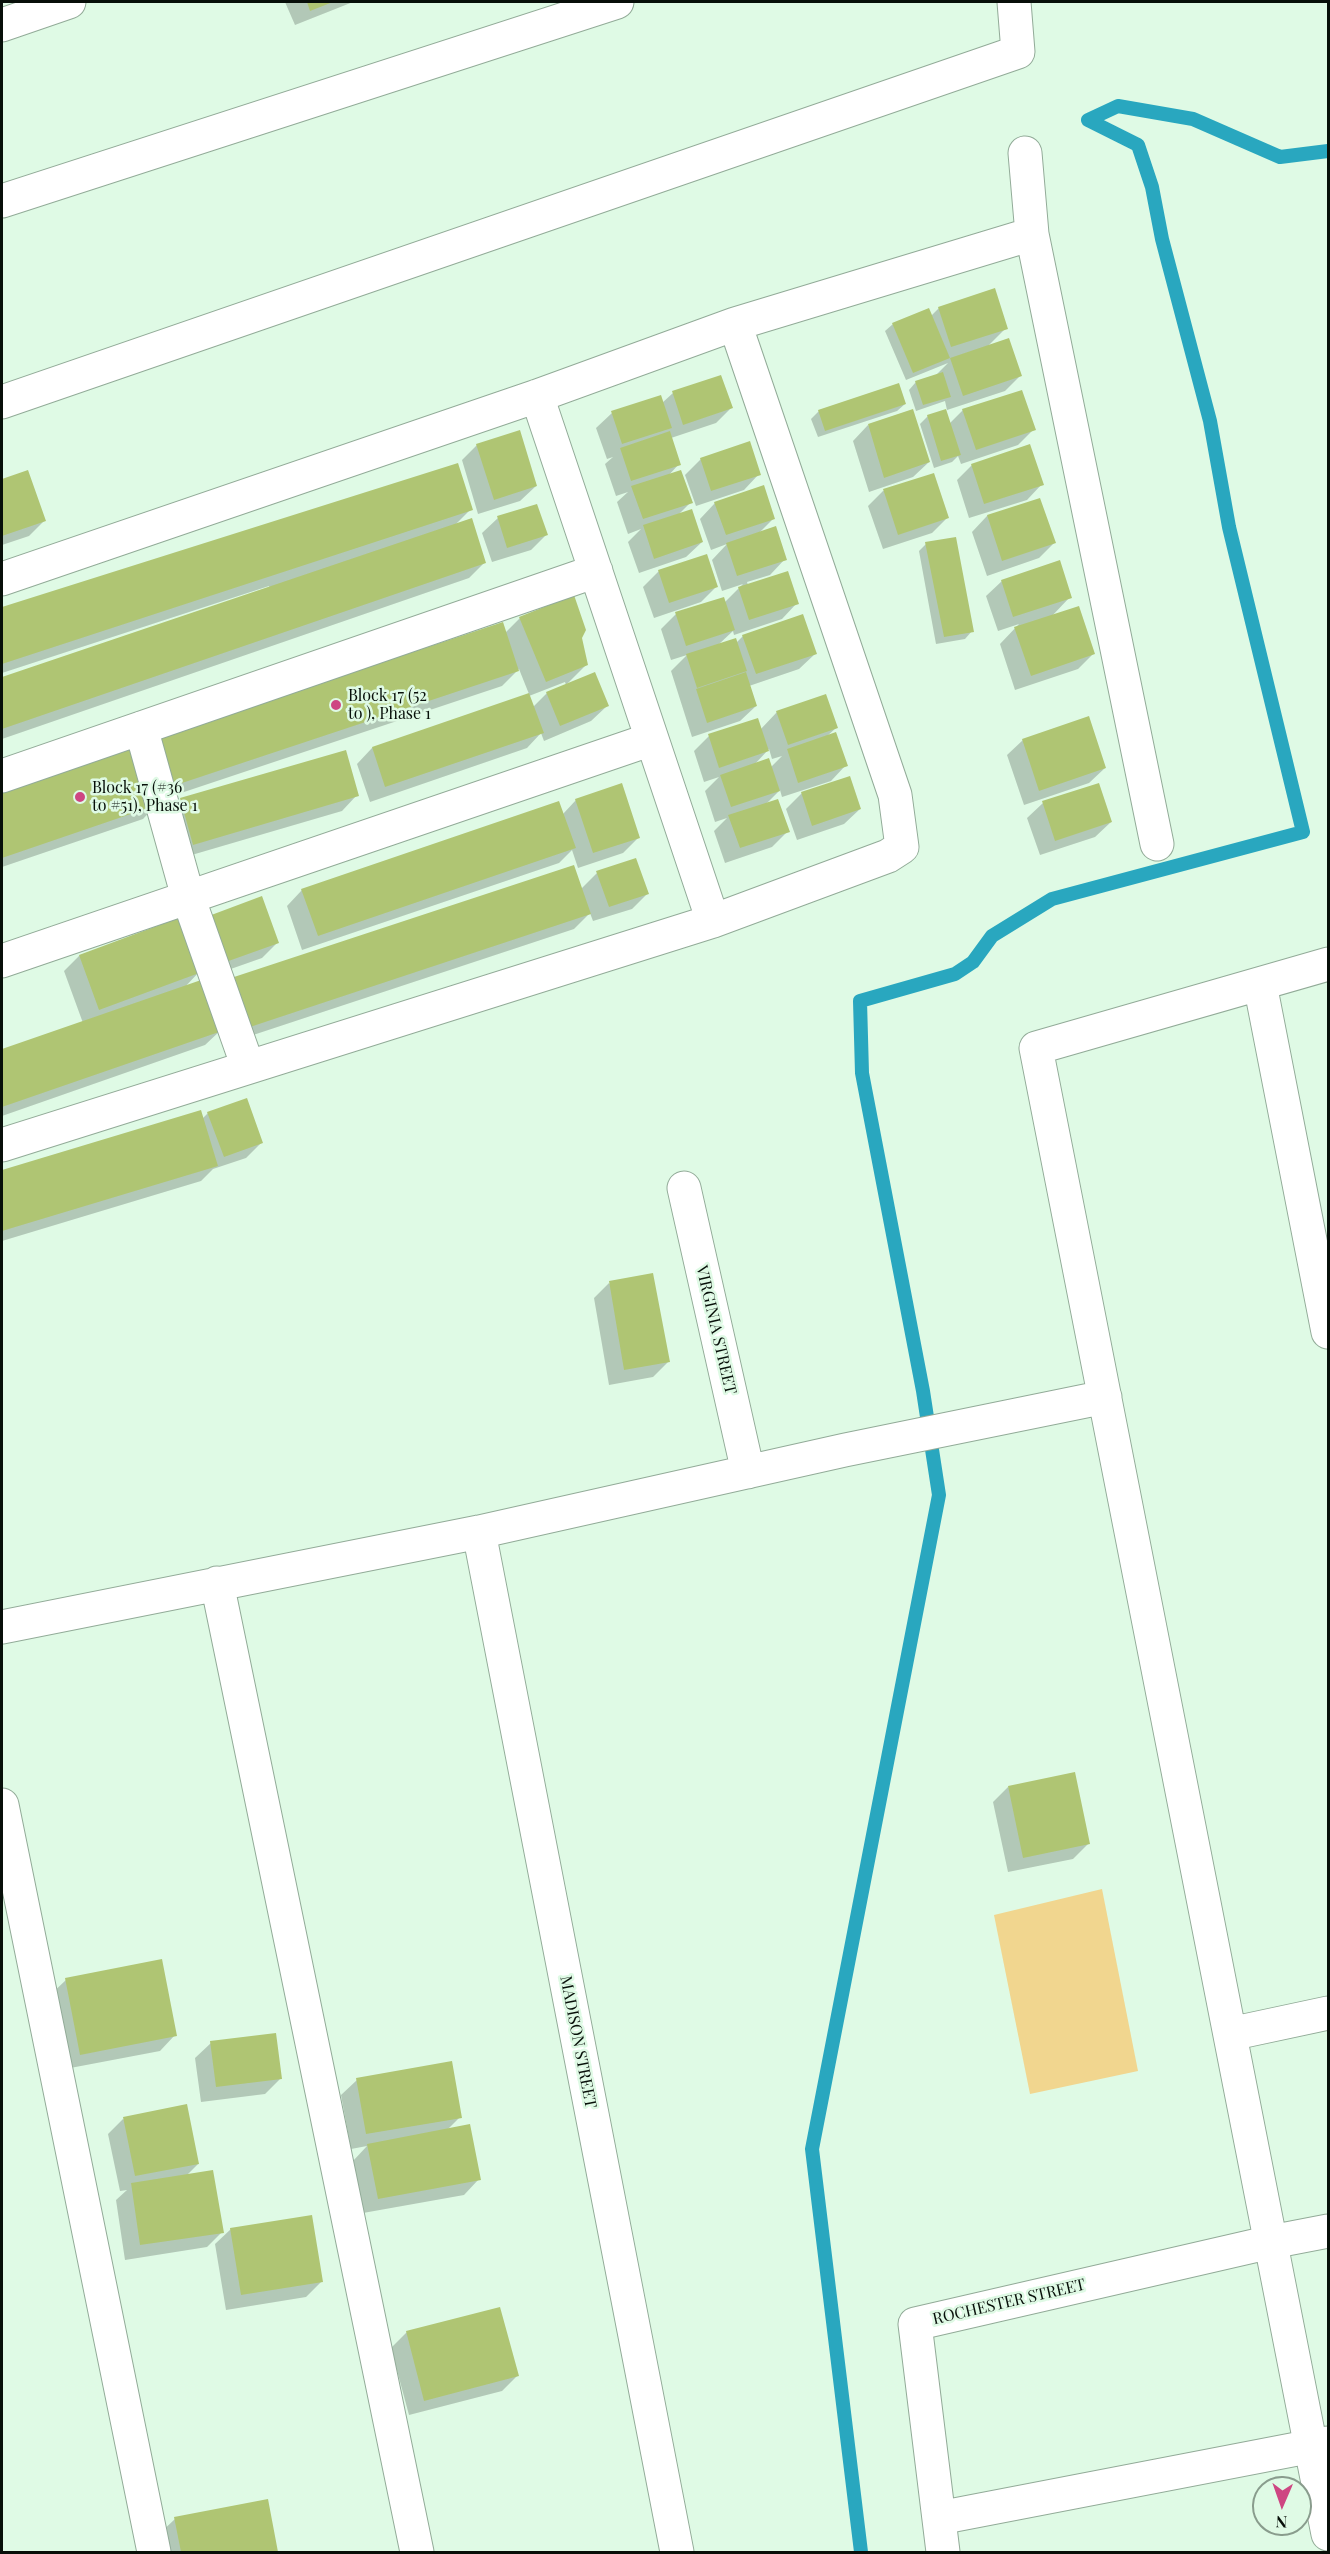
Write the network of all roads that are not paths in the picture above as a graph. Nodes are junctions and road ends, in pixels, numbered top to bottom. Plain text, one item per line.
1 (69, 2) edge
2 (617, 2) edge
3 (1014, 2) edge
4 (2, 25) edge
5 (1025, 153) dead end
6 (2, 201) edge
7 (1032, 234) junction
8 (735, 324) junction
9 (537, 396) junction
10 (2, 402) edge
11 (596, 572) junction
12 (2, 579) edge
13 (141, 728) junction
14 (652, 739) junction
15 (2, 776) edge
16 (1157, 844) dead end
17 (188, 897) junction
18 (713, 921) junction
19 (2, 961) edge
20 (1329, 964) edge
21 (1260, 984) junction
22 (248, 1068) junction
23 (2, 1145) edge
24 (684, 1188) dead end
25 (1329, 1332) edge
26 (1105, 1397) junction
27 (748, 1472) junction
28 (479, 1532) junction
29 (217, 1583) junction
30 (2, 1627) edge
31 (2, 1805) edge
32 (1329, 2013) edge
33 (1230, 2034) junction
34 (1329, 2231) edge
35 (1271, 2242) junction
36 (1320, 2444) edge
37 (939, 2518) junction
38 (1329, 2534) edge
39 (154, 2553) edge
40 (417, 2553) edge
41 (677, 2553) edge
42 (943, 2553) edge

1 - 4 street
2 - 6 street
3 - 10 street
5 - 7 street
7 - 8 street
7 - 16 street
8 - 9 street
8 - 18 street
9 - 11 street
9 - 12 street
11 - 13 street
11 - 14 street
13 - 15 street
13 - 17 street
14 - 17 street
14 - 18 street
17 - 19 street
17 - 22 street
18 - 22 street
20 - 21 street
21 - 25 street
21 - 26 street
22 - 23 street
24 - 27 street, VIRGINIA STREET
26 - 27 street
26 - 33 street
27 - 28 street
28 - 29 street
28 - 41 street, MADISON STREET
29 - 30 street
29 - 40 street
31 - 39 street
32 - 33 street
33 - 35 street
34 - 35 street, ROCHESTER STREET
35 - 36 street
35 - 37 street, ROCHESTER STREET
36 - 37 street
36 - 38 street
37 - 42 street, ROCHESTER STREET

